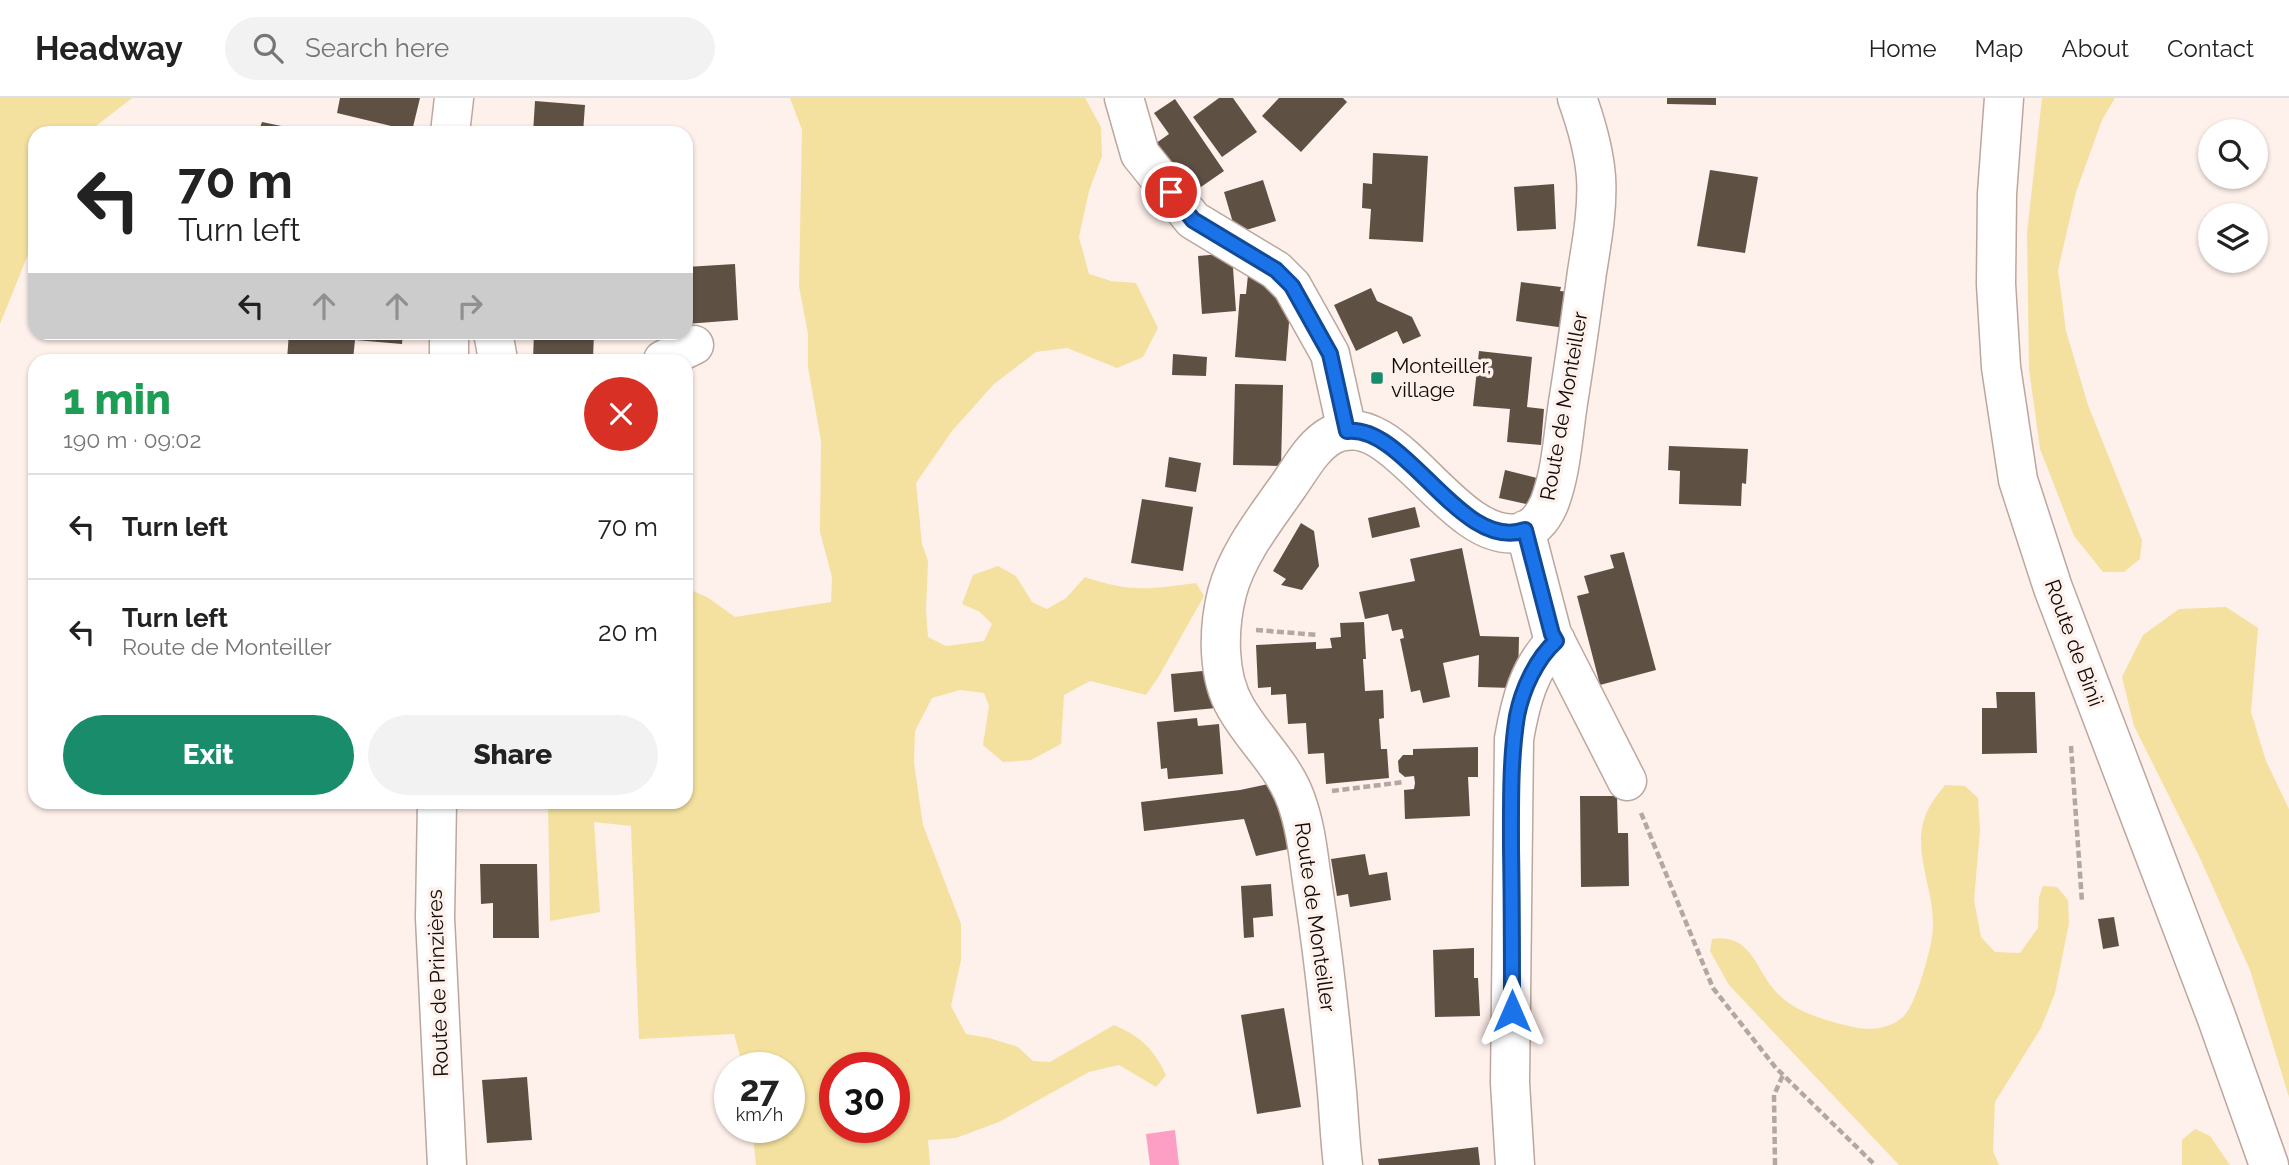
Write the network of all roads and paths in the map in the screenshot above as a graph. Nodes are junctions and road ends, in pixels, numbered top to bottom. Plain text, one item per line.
1 (454, 98) edge
2 (1124, 98) edge
3 (1577, 98) edge
4 (2004, 98) edge
5 (451, 126) edge
6 (1347, 431) junction
7 (1525, 530) junction
8 (1223, 625) junction
9 (1318, 635) dead end
10 (1556, 641) junction
11 (2071, 742) dead end
12 (1628, 781) joint
13 (1404, 782) dead end
14 (1296, 799) junction
15 (437, 809) edge
16 (2082, 902) dead end
17 (1783, 1075) junction
18 (447, 1165) edge
19 (1343, 1165) edge
20 (1516, 1165) edge
21 (1775, 1165) edge
22 (1875, 1165) edge
23 (2269, 1165) edge

1 - 5 street
2 - 6 street
3 - 7 street, Route de Monteiller
4 - 23 street, Route de Binii
6 - 7 street
6 - 8 street, Route de Monteiller
7 - 10 street
8 - 9 path
8 - 14 street, Route de Monteiller
10 - 12 street
10 - 20 street
11 - 16 path
12 - 17 path
13 - 14 path
14 - 19 street, Route de Monteiller
15 - 18 street, Route de Prinzières
17 - 21 path
17 - 22 path

